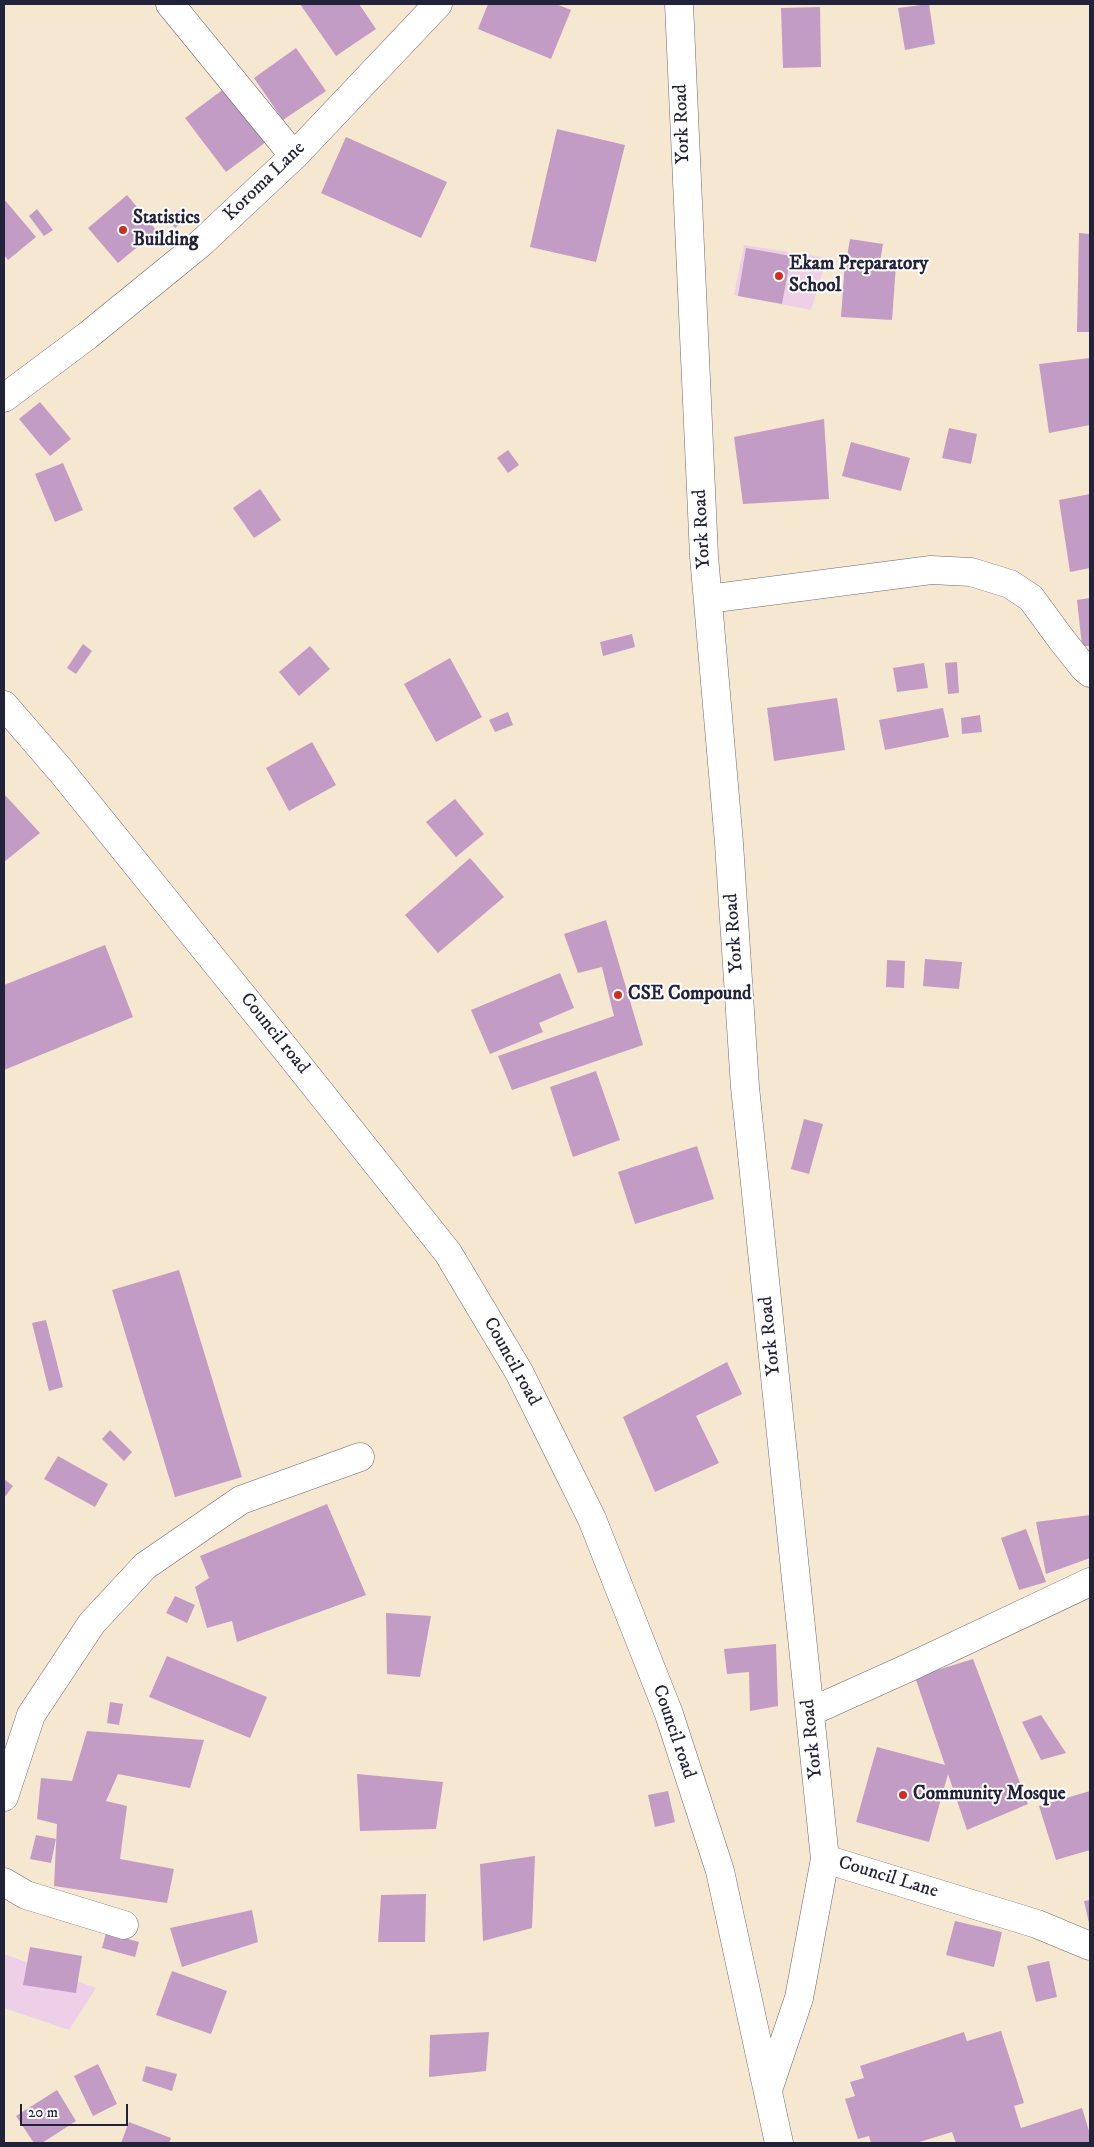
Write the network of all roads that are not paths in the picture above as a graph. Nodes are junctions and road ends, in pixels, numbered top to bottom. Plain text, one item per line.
1 (170, 4) edge
2 (438, 4) edge
3 (678, 4) edge
4 (294, 156) junction
5 (4, 398) edge
6 (708, 600) junction
7 (1090, 673) edge
8 (4, 705) edge
9 (360, 1457) dead end
10 (1090, 1582) edge
11 (810, 1712) junction
12 (4, 1797) edge
13 (825, 1859) junction
14 (4, 1882) edge
15 (124, 1925) dead end
16 (1090, 1946) edge
17 (768, 2090) junction
18 (779, 2143) edge

1 - 4 street
2 - 4 street, Koroma Lane
3 - 6 street, York Road
4 - 5 street, Koroma Lane
6 - 7 street
6 - 11 street, York Road
8 - 17 street, Council road
9 - 12 street
10 - 11 street
11 - 13 street, York Road
13 - 16 street, Council Lane
13 - 17 street, Council Lane
14 - 15 street
17 - 18 street, Council road

